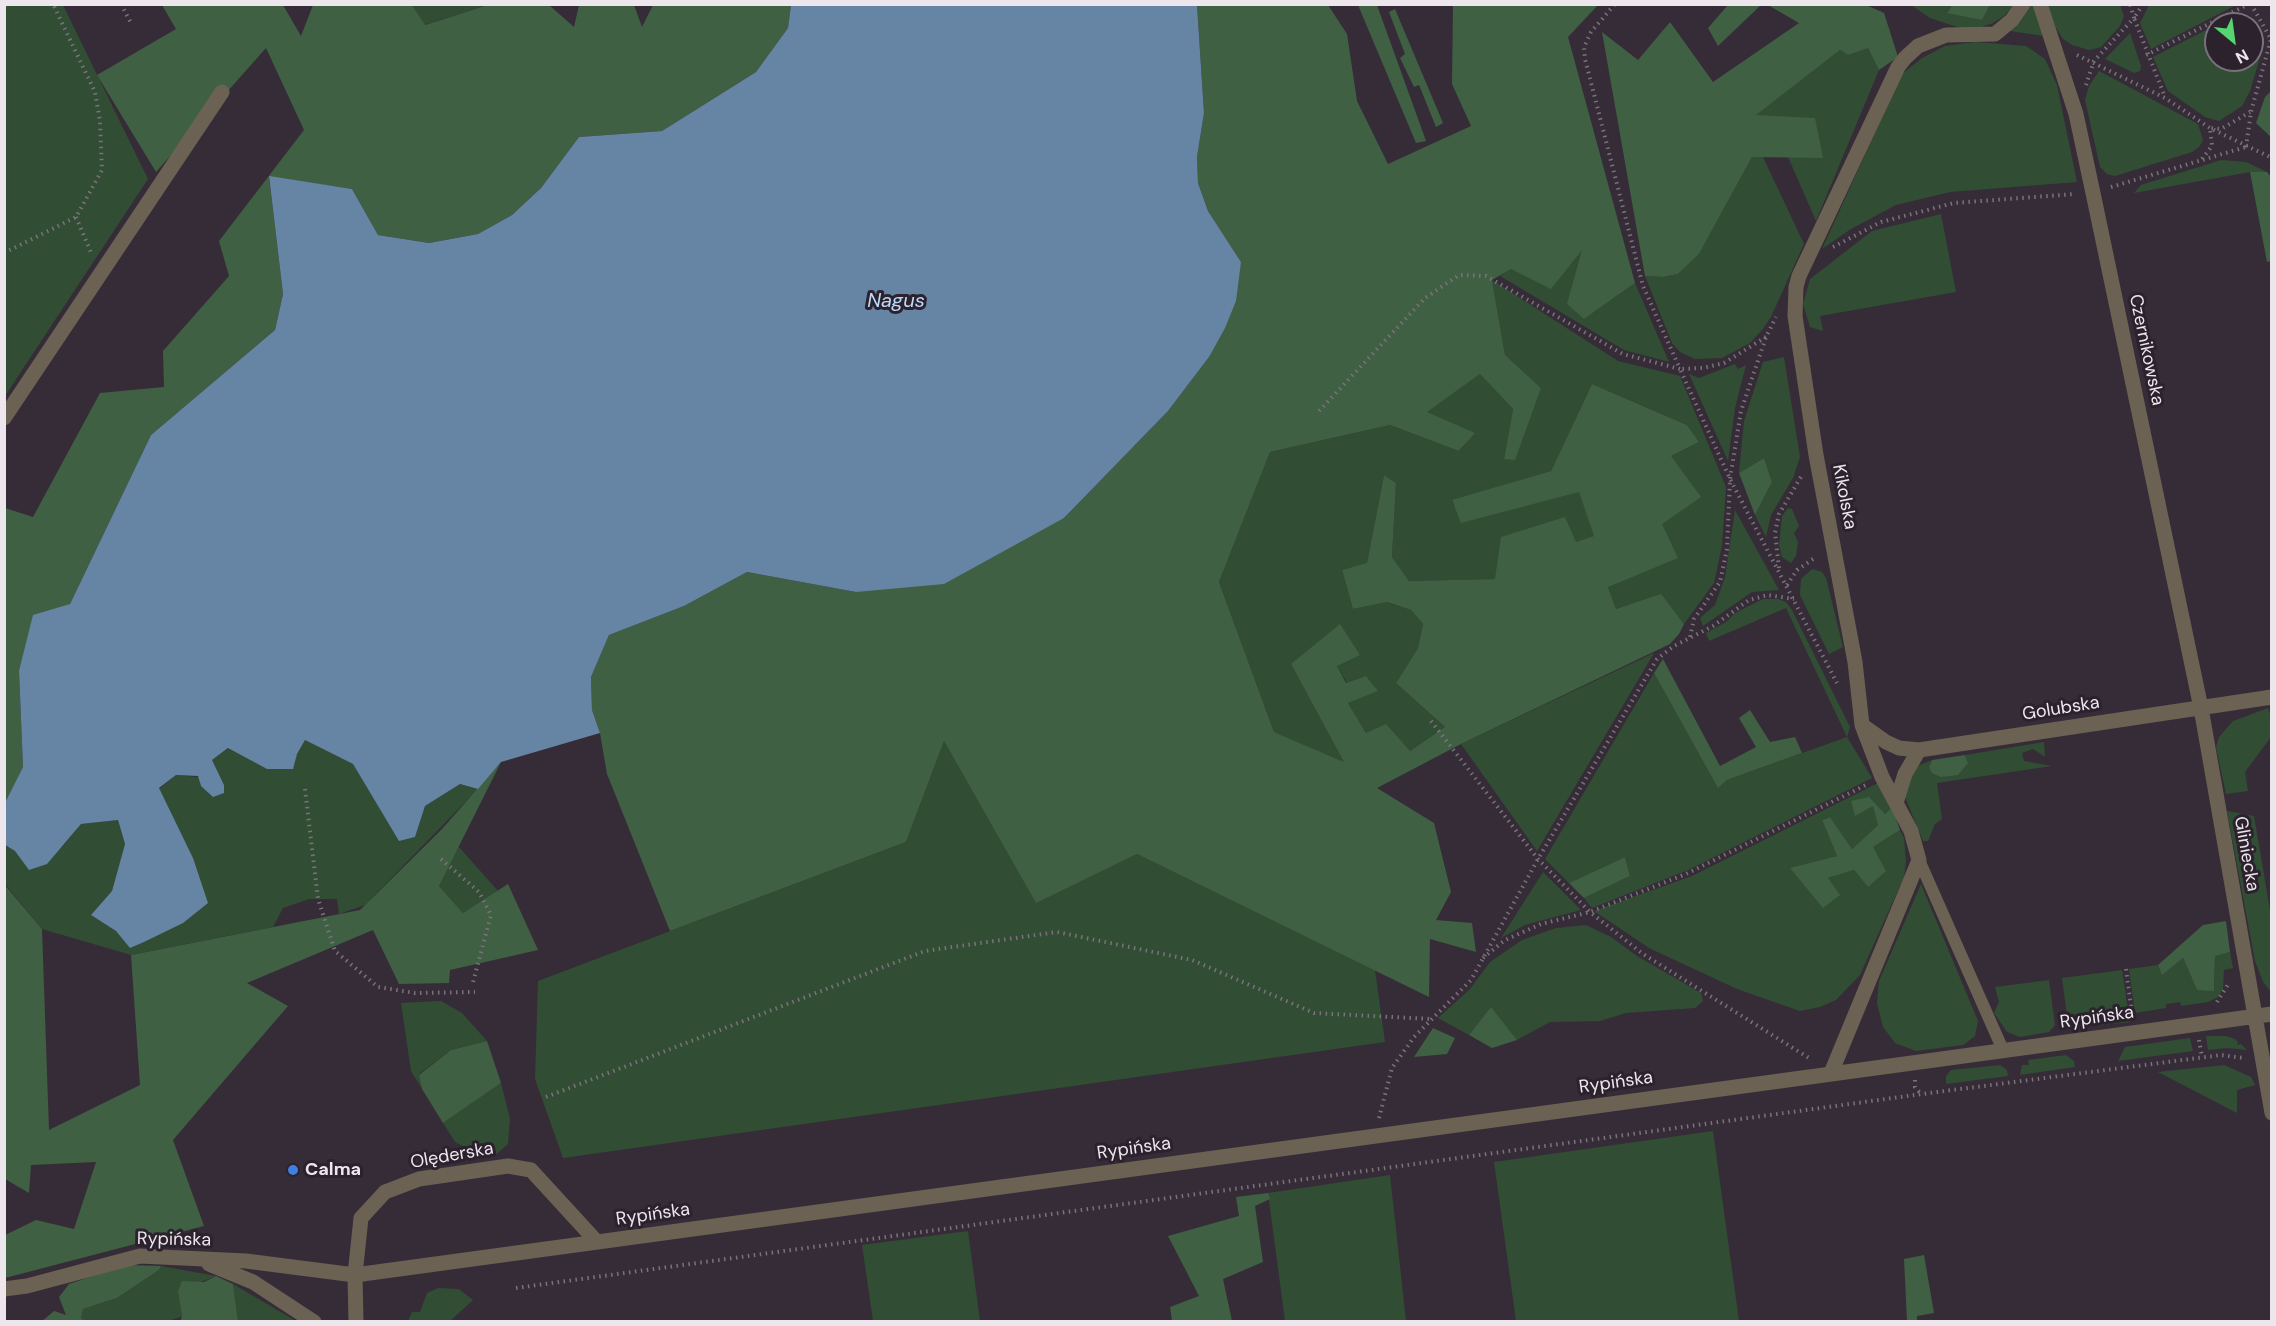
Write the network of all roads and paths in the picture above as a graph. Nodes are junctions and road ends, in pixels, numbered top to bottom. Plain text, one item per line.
1 (53, 4) edge
2 (121, 4) edge
3 (1614, 4) edge
4 (2023, 4) edge
5 (2040, 4) edge
6 (2130, 4) edge
7 (2143, 4) edge
8 (2250, 4) edge
9 (2134, 18) junction
10 (131, 23) dead end
11 (2271, 39) edge
12 (2056, 47) junction
13 (2146, 55) junction
14 (2094, 61) junction
15 (222, 92) dead end
16 (2165, 98) junction
17 (2251, 112) junction
18 (2076, 114) junction
19 (2210, 128) junction
20 (2246, 147) junction
21 (2271, 158) edge
22 (2200, 161) junction
23 (2093, 193) junction
24 (76, 217) junction
25 (4, 253) edge
26 (1802, 270) junction
27 (100, 274) junction
28 (1782, 307) dead end
29 (1766, 337) junction
30 (1680, 369) junction
31 (1319, 411) dead end
32 (4, 418) edge
33 (1816, 455) junction
34 (1730, 479) junction
35 (1834, 550) junction
36 (1779, 571) junction
37 (1787, 585) junction
38 (1794, 599) junction
39 (1690, 638) junction
40 (1838, 685) dead end
41 (2271, 697) edge
42 (2201, 708) junction
43 (1431, 721) dead end
44 (1862, 725) junction
45 (1919, 750) junction
46 (1882, 777) junction
47 (305, 789) dead end
48 (1896, 803) junction
49 (441, 859) dead end
50 (1538, 859) junction
51 (1919, 860) junction
52 (1590, 912) junction
53 (1480, 961) junction
54 (2246, 970) junction
55 (472, 986) dead end
56 (475, 992) dead end
57 (2214, 1005) dead end
58 (2271, 1014) edge
59 (2254, 1016) junction
60 (1431, 1019) junction
61 (2003, 1050) junction
62 (2250, 1059) dead end
63 (1831, 1073) junction
64 (546, 1097) dead end
65 (2271, 1113) edge
66 (1375, 1136) junction
67 (597, 1242) junction
68 (198, 1259) junction
69 (355, 1275) junction
70 (516, 1288) dead end
71 (4, 1289) edge
72 (314, 1322) edge
73 (356, 1322) edge

1 - 24 path
2 - 10 path
3 - 30 path
4 - 26 street, Kikolska
5 - 12 street, Czernikowska
6 - 9 path
7 - 9 path
8 - 11 path
8 - 13 path
9 - 13 path
9 - 14 path
11 - 17 path
12 - 14 path
12 - 18 street, Czernikowska
13 - 16 path
14 - 16 path
14 - 18 path
15 - 27 street
16 - 19 path
17 - 19 path
17 - 20 path
18 - 23 street, Czernikowska
19 - 20 path
19 - 22 path
20 - 21 path
20 - 22 path
22 - 23 path
23 - 26 path
23 - 42 street, Czernikowska
24 - 25 path
24 - 27 path
26 - 33 street, Kikolska
27 - 32 street
28 - 29 path
29 - 30 path
29 - 34 path
30 - 31 path
30 - 34 path
33 - 35 street, Kikolska
33 - 36 path
34 - 36 path
34 - 39 path
35 - 37 path
35 - 44 street, Kikolska
36 - 37 path
37 - 38 path
38 - 39 path
38 - 40 path
39 - 50 path
41 - 42 street, Golubska
42 - 45 street, Golubska
42 - 54 street, Gliniecka
43 - 50 path
44 - 45 street, Golubska
44 - 46 street, Kikolska
45 - 48 street
46 - 48 street, Kikolska
46 - 52 path
47 - 56 path
48 - 51 street, Kikolska
49 - 55 path
50 - 52 path
50 - 53 path
51 - 61 lane
51 - 63 street
52 - 53 path
52 - 63 path
53 - 60 path
54 - 57 path
54 - 59 street, Gliniecka
58 - 59 street, Rypińska
59 - 61 street, Rypińska
59 - 65 street, Gliniecka
60 - 64 path
60 - 66 path
61 - 63 street, Rypińska
62 - 70 path
63 - 66 street, Rypińska
66 - 67 street, Rypińska
67 - 69 street, Rypińska
67 - 69 street, Olęderska
68 - 69 street, Rypińska
68 - 71 street, Rypińska
68 - 72 street
69 - 73 street, Olęderska

